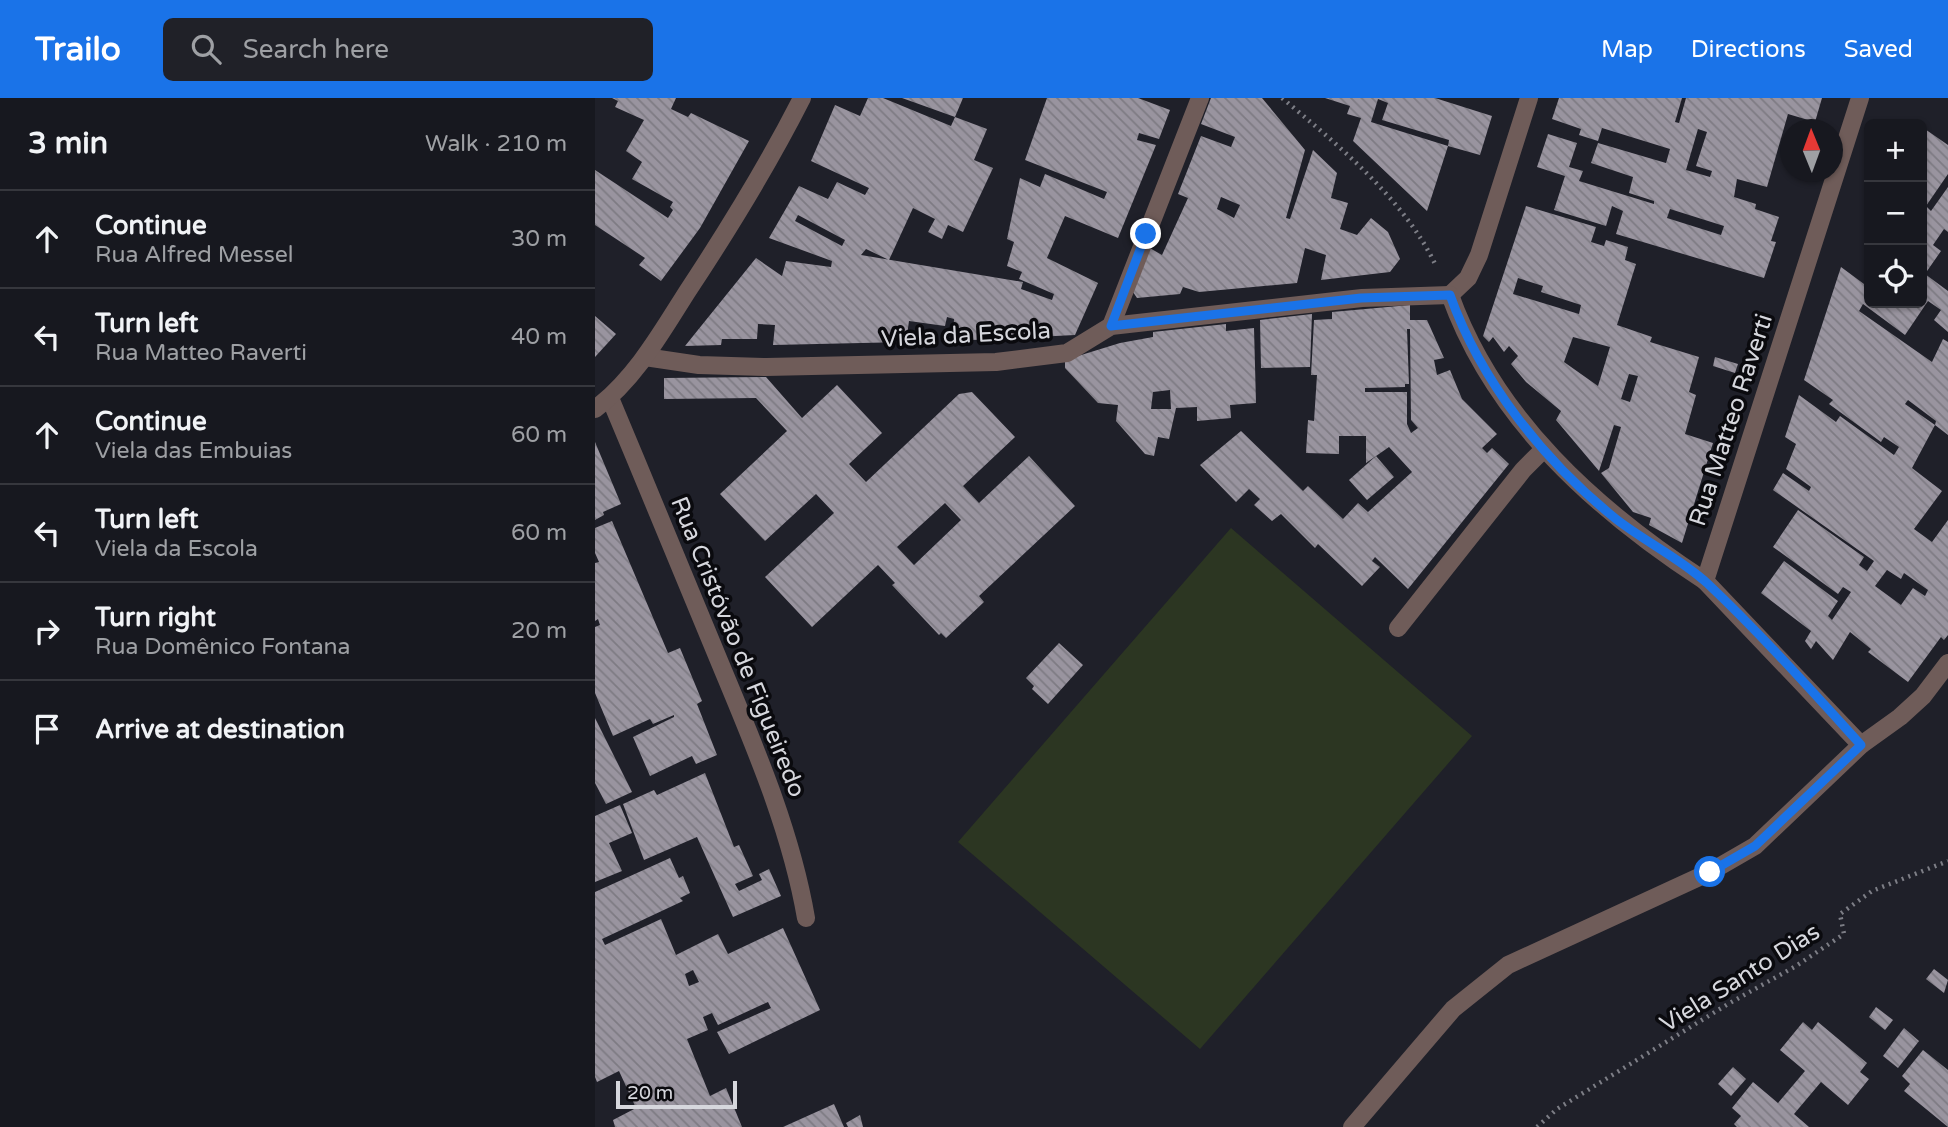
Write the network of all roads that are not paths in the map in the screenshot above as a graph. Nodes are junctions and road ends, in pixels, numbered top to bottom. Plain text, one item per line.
1 (802, 98) edge
2 (1200, 98) edge
3 (1529, 98) edge
4 (1860, 98) edge
5 (1450, 295) junction
6 (1111, 326) junction
7 (645, 357) junction
8 (602, 404) edge
9 (1543, 450) junction
10 (1705, 581) junction
11 (1398, 628) dead end
12 (1948, 663) edge
13 (1861, 745) junction
14 (806, 918) dead end
15 (1352, 1127) edge

1 - 7 street
2 - 6 street
3 - 5 street
4 - 10 street, Rua Matteo Raverti
5 - 6 street, Viela da Escola
5 - 9 street
6 - 7 street, Viela da Escola
7 - 8 street
8 - 14 street, Rua Cristóvão de Figueiredo
9 - 10 street
9 - 11 street
10 - 13 street
12 - 13 street
13 - 15 street

